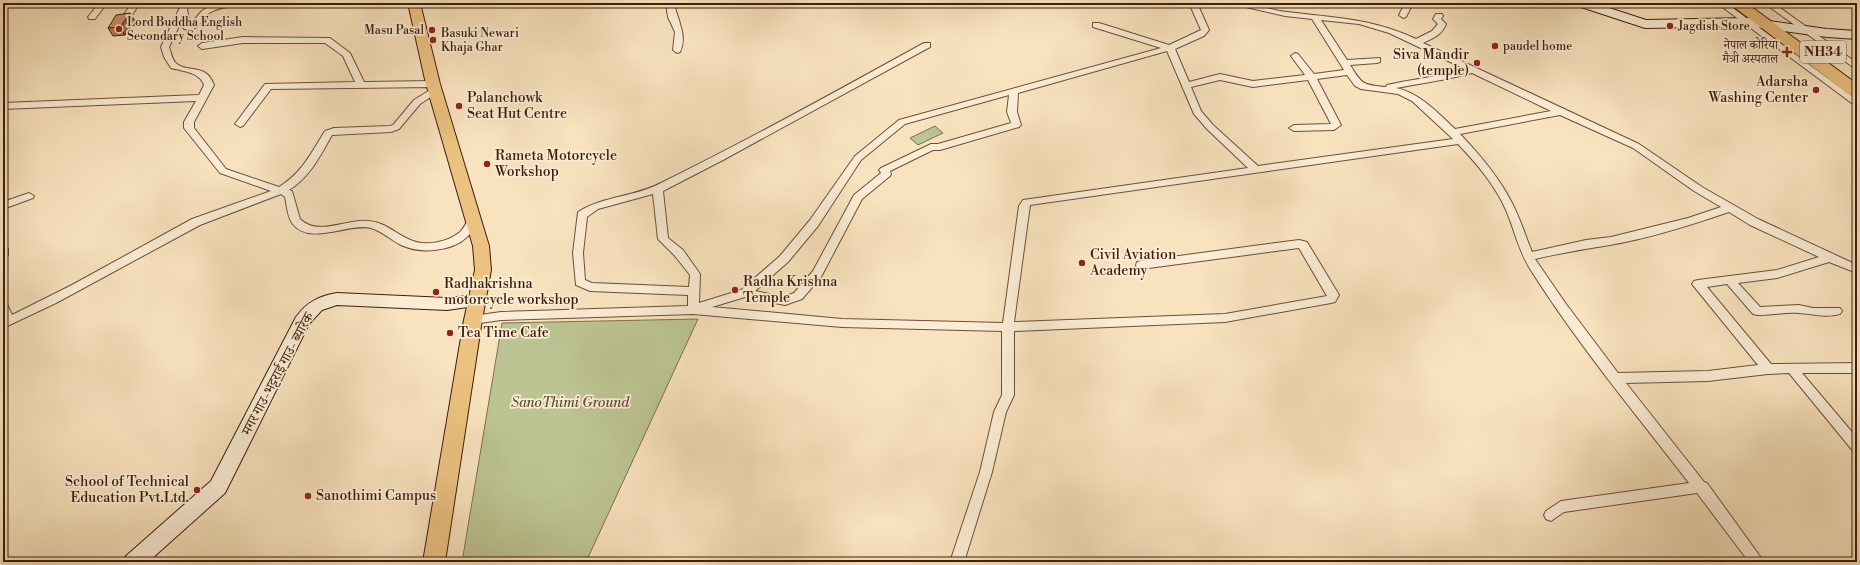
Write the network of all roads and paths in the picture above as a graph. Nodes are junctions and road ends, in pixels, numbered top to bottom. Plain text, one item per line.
1 (103, 3) edge
2 (136, 3) edge
3 (262, 3) edge
4 (414, 3) edge
5 (670, 3) edge
6 (1166, 3) edge
7 (1179, 3) edge
8 (1193, 3) edge
9 (1240, 3) edge
10 (1409, 3) edge
11 (1582, 3) edge
12 (1721, 3) edge
13 (1736, 3) edge
14 (1754, 3) edge
15 (1768, 3) edge
16 (185, 6) edge
17 (1403, 15) dead end
18 (1439, 16) dead end
19 (92, 17) dead end
20 (1316, 18) junction
21 (124, 20) edge
22 (1748, 22) junction
23 (1764, 23) junction
24 (1096, 25) dead end
25 (1789, 27) junction
26 (1806, 30) junction
27 (1857, 35) edge
28 (1417, 42) junction
29 (927, 44) dead end
30 (202, 46) dead end
31 (1170, 48) junction
32 (677, 50) dead end
33 (1295, 56) dead end
34 (1377, 60) dead end
35 (1346, 67) junction
36 (1857, 67) edge
37 (1473, 70) junction
38 (1310, 76) junction
39 (1857, 77) edge
40 (361, 85) junction
41 (1185, 86) junction
42 (434, 87) junction
43 (1386, 88) junction
44 (1014, 91) junction
45 (1857, 92) edge
46 (202, 98) junction
47 (1857, 104) edge
48 (3, 106) edge
49 (1561, 112) junction
50 (240, 124) dead end
51 (1294, 128) dead end
52 (1456, 137) junction
53 (1255, 169) junction
54 (658, 189) junction
55 (281, 190) junction
56 (28, 196) dead end
57 (3, 206) edge
58 (1730, 208) junction
59 (474, 219) junction
60 (456, 241) junction
61 (481, 246) junction
62 (3, 249) edge
63 (3, 255) edge
64 (1529, 256) junction
65 (1830, 258) junction
66 (1141, 266) dead end
67 (1857, 269) edge
68 (1730, 281) junction
69 (694, 290) junction
70 (744, 293) junction
71 (476, 301) junction
72 (3, 308) edge
73 (693, 310) junction
74 (1836, 311) dead end
75 (473, 320) junction
76 (6, 323) edge
77 (1008, 327) junction
78 (1791, 368) junction
79 (1857, 368) edge
80 (1768, 369) junction
81 (1616, 378) junction
82 (1857, 447) edge
83 (1702, 487) junction
84 (1551, 515) dead end
85 (132, 562) edge
86 (434, 562) edge
87 (957, 562) edge
88 (1757, 562) edge

1 - 19 street
2 - 21 street
3 - 16 street
4 - 42 main road
5 - 32 street
6 - 7 street
8 - 31 street
9 - 20 street
10 - 17 street
11 - 22 street
12 - 22 street
13 - 23 highway, NH34
14 - 25 highway, NH34
15 - 26 street
16 - 46 street
18 - 28 street
20 - 28 street
20 - 35 street
22 - 23 street
22 - 47 street
23 - 25 street
23 - 45 highway, NH34
24 - 31 street
25 - 26 street
25 - 39 highway, NH34
26 - 27 street
26 - 36 street
28 - 37 street
29 - 54 street
30 - 40 street
31 - 41 street
31 - 44 street
33 - 38 street
34 - 35 street
35 - 38 street
35 - 43 street
37 - 43 street
37 - 49 street
38 - 41 street
38 - 51 street
40 - 42 street
40 - 50 street
41 - 53 street
42 - 55 street
42 - 59 main road
43 - 52 street
44 - 70 street
44 - 70 street
46 - 48 street
46 - 55 street
49 - 52 street
49 - 58 street
52 - 53 street
52 - 64 street
53 - 77 street
54 - 69 street
54 - 69 street
55 - 60 street
55 - 76 street
56 - 57 street
58 - 64 street
58 - 65 street
59 - 60 street
59 - 61 main road
60 - 61 street
61 - 71 main road
62 - 63 street
64 - 81 street
65 - 67 street
65 - 68 street
66 - 77 street
68 - 74 street
68 - 80 street
69 - 73 street
70 - 73 street
71 - 75 main road
71 - 85 street, मगर गाउ-भट्टराई गाउ- ब्यारेक
72 - 76 street
73 - 75 street
73 - 77 street
75 - 86 main road
77 - 87 street
78 - 79 street
78 - 80 street
78 - 82 street
80 - 81 street
81 - 83 street
83 - 84 street
83 - 88 street

